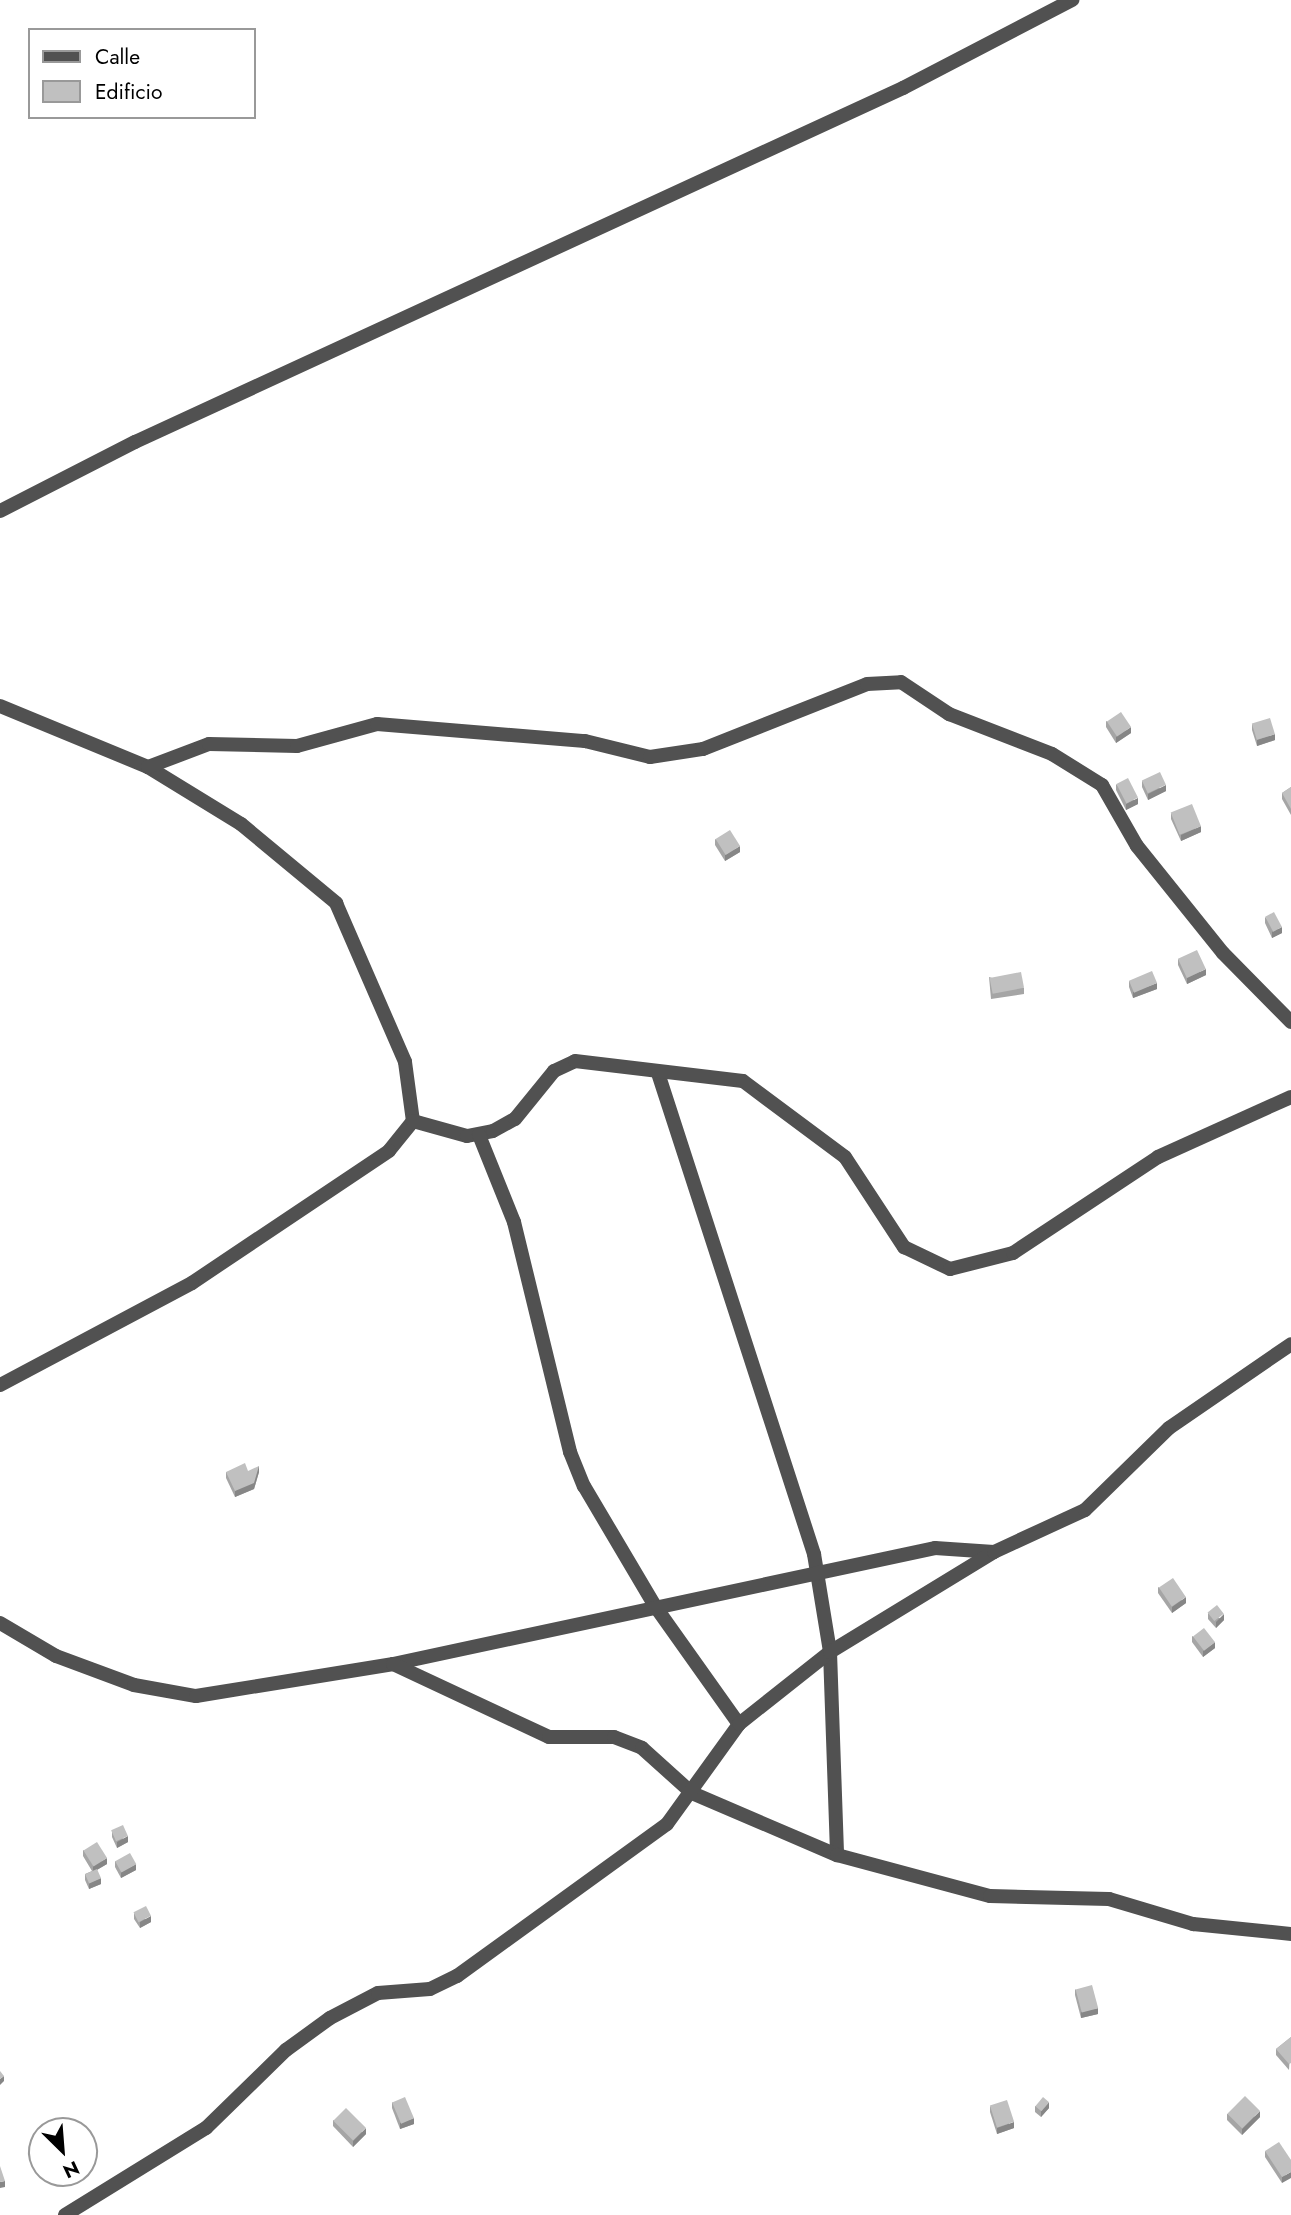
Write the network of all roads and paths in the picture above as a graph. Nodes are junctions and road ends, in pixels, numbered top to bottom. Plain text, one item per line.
1 (1072, 0) edge
2 (0, 511) edge
3 (0, 706) edge
4 (148, 767) junction
5 (1291, 1022) edge
6 (659, 1073) junction
7 (1291, 1097) edge
8 (413, 1121) junction
9 (479, 1135) junction
10 (1291, 1343) edge
11 (0, 1385) edge
12 (993, 1552) junction
13 (818, 1572) junction
14 (655, 1606) junction
15 (0, 1623) edge
16 (830, 1652) junction
17 (393, 1664) junction
18 (739, 1724) junction
19 (692, 1793) junction
20 (837, 1855) junction
21 (1291, 1934) edge
22 (65, 2215) edge

1 - 2 street
3 - 4 street
4 - 5 street
4 - 8 street
6 - 7 street
6 - 9 street
6 - 13 street
8 - 9 street
8 - 11 street
9 - 14 street
10 - 12 street
12 - 13 street
12 - 16 street
13 - 14 street
13 - 16 street
14 - 17 street
14 - 18 street
15 - 17 street
16 - 18 street
16 - 20 street
17 - 19 street
18 - 19 street
19 - 20 street
19 - 22 street
20 - 21 street

